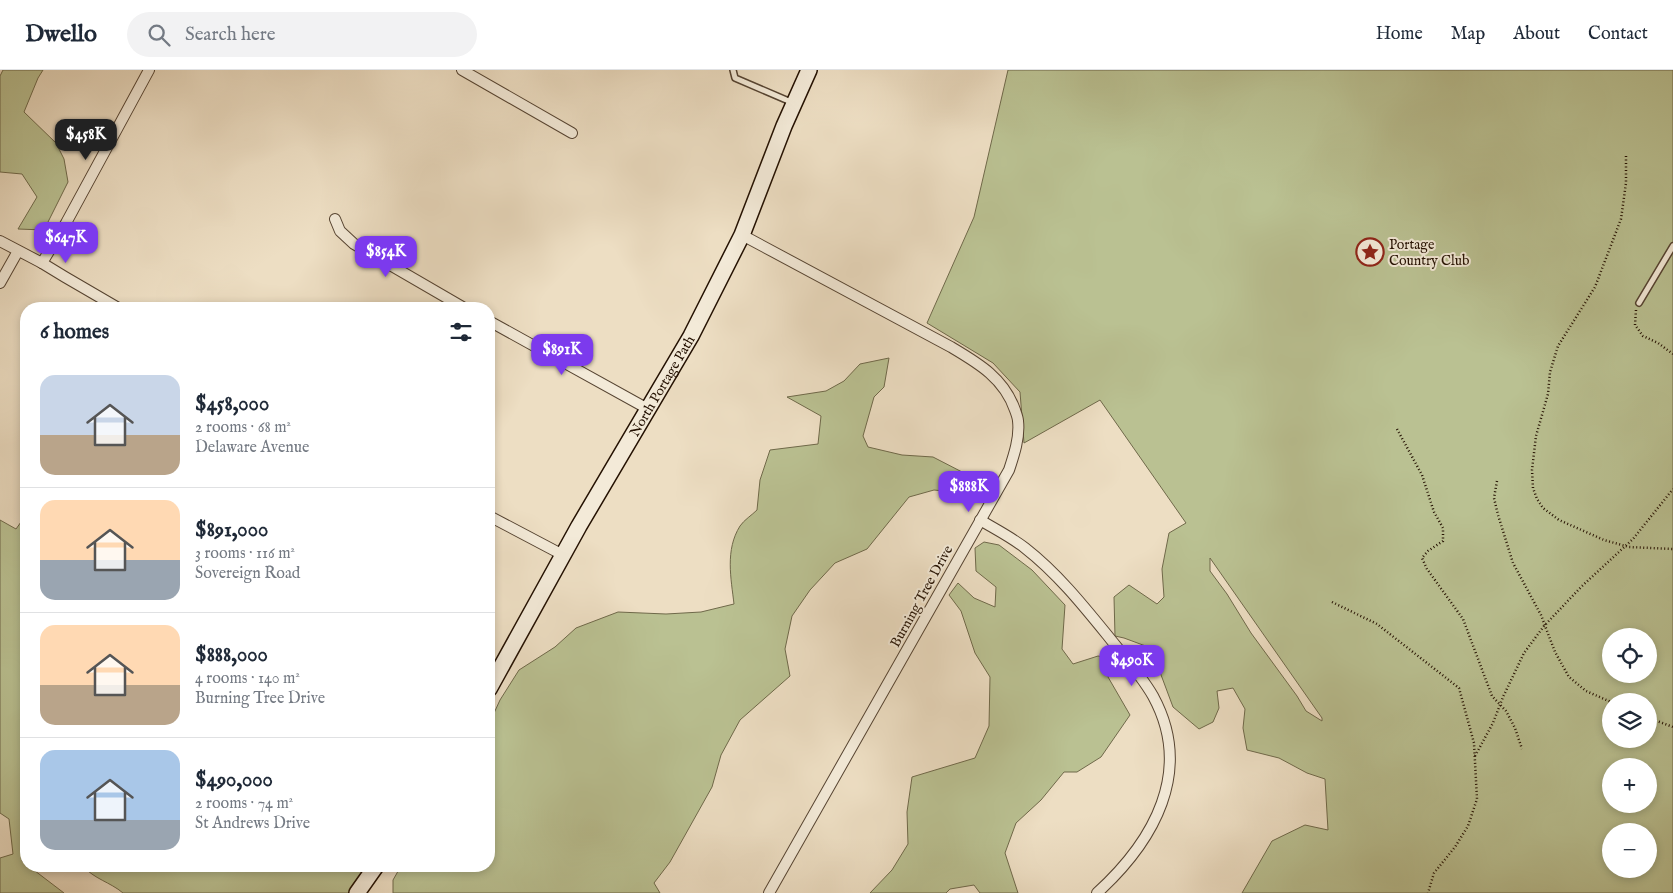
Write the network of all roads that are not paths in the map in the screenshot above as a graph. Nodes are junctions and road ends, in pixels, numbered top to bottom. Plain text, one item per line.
1 (149, 70) edge
2 (462, 70) edge
3 (733, 70) edge
4 (809, 70) edge
5 (794, 103) junction
6 (572, 133) dead end
7 (335, 219) dead end
8 (742, 235) junction
9 (0, 241) edge
10 (1673, 246) edge
11 (18, 251) junction
12 (42, 263) junction
13 (0, 283) edge
14 (108, 302) edge
15 (454, 302) edge
16 (1639, 303) road end
17 (495, 324) edge
18 (648, 409) junction
19 (495, 519) edge
20 (980, 520) junction
21 (563, 554) junction
22 (495, 678) edge
23 (372, 872) edge
24 (357, 893) edge
25 (769, 893) edge
26 (1097, 893) edge

1 - 12 street
2 - 6 street
3 - 5 lane
4 - 5 main road, North Portage Path
5 - 8 main road, North Portage Path
7 - 15 street
8 - 18 main road, North Portage Path
8 - 20 street, Burning Tree Drive
9 - 11 street
10 - 16 lane
11 - 12 street
11 - 13 street
12 - 14 street
17 - 18 street
18 - 21 main road, North Portage Path
19 - 21 street
20 - 25 street, Burning Tree Drive
20 - 26 street
21 - 22 main road, North Portage Path
23 - 24 main road

